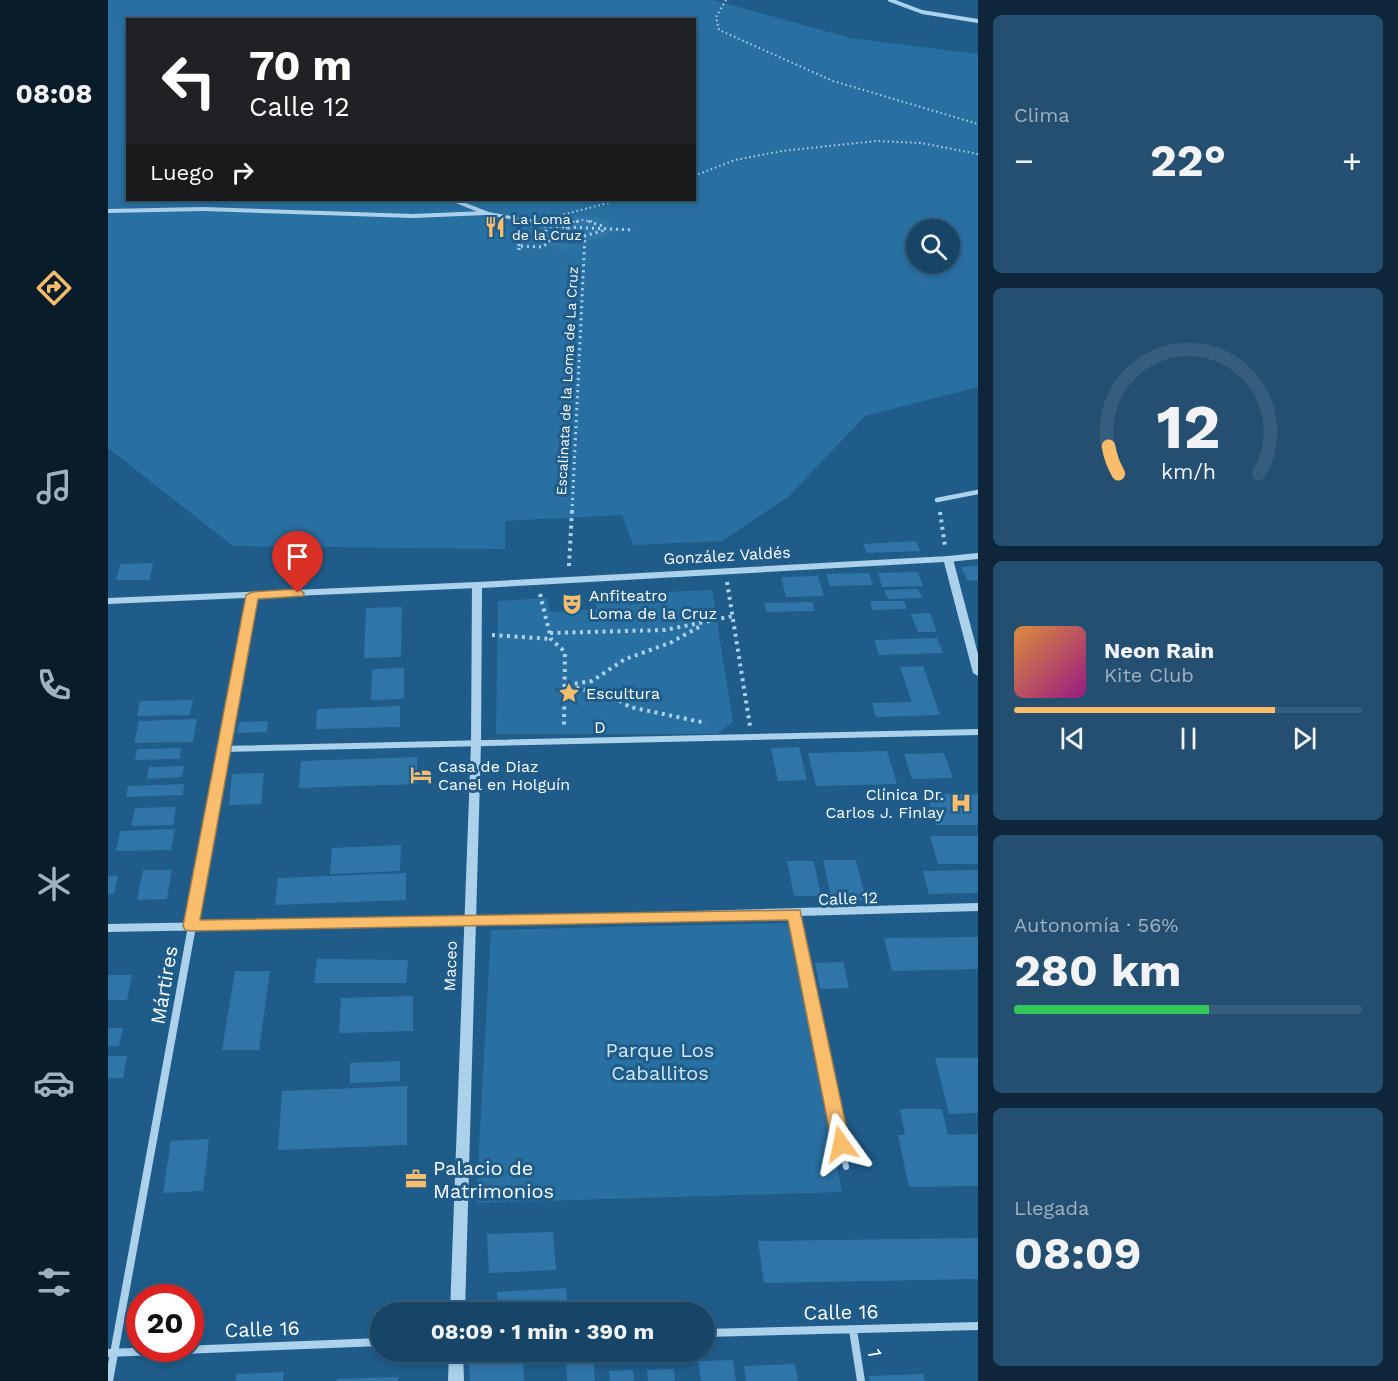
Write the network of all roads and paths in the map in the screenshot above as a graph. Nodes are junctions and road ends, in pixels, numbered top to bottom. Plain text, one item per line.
1 (726, 0) edge
2 (890, 0) edge
3 (978, 21) edge
4 (978, 124) edge
5 (978, 154) edge
6 (696, 175) edge
7 (456, 201) edge
8 (616, 201) edge
9 (108, 211) edge
10 (486, 213) junction
11 (534, 222) joint
12 (522, 226) dead end
13 (533, 227) dead end
14 (544, 227) junction
15 (565, 228) junction
16 (603, 229) junction
17 (634, 230) dead end
18 (585, 236) junction
19 (978, 492) edge
20 (937, 500) joint
21 (978, 556) edge
22 (948, 559) junction
23 (724, 570) junction
24 (568, 579) junction
25 (477, 585) junction
26 (252, 595) junction
27 (108, 601) edge
28 (541, 602) dead end
29 (733, 616) junction
30 (699, 627) junction
31 (550, 633) junction
32 (477, 634) junction
33 (973, 635) edge
34 (551, 639) junction
35 (978, 673) edge
36 (566, 685) junction
37 (707, 723) dead end
38 (978, 732) edge
39 (752, 737) junction
40 (563, 741) junction
41 (476, 743) junction
42 (223, 749) junction
43 (978, 907) edge
44 (794, 914) junction
45 (469, 921) junction
46 (191, 926) junction
47 (108, 928) edge
48 (846, 1167) dead end
49 (457, 1302) edge
50 (978, 1326) edge
51 (853, 1330) junction
52 (715, 1333) edge
53 (370, 1342) edge
54 (111, 1353) edge
55 (456, 1362) edge
56 (109, 1381) edge
57 (456, 1381) edge
58 (861, 1381) edge

1 - 4 path
2 - 3 street
5 - 6 path
7 - 10 street
8 - 11 path
9 - 10 street
10 - 11 lane
12 - 14 path
13 - 14 path
14 - 15 path
15 - 16 path
15 - 16 path
15 - 18 path
16 - 17 path
16 - 18 path
18 - 24 path, Escalinata de la Loma de La Cruz
19 - 20 street
20 - 22 path
21 - 22 street, González Valdés
22 - 23 street, González Valdés
22 - 33 street
23 - 24 street, González Valdés
23 - 29 path
24 - 25 street, González Valdés
25 - 26 street
25 - 32 street, Maceo
26 - 27 street
26 - 42 street, Mártires
28 - 31 path
29 - 30 path
29 - 39 path
30 - 31 path
30 - 36 path
31 - 34 path
32 - 34 path
32 - 41 street, Maceo
33 - 35 street
34 - 36 path
36 - 37 path
36 - 40 path
38 - 39 street, D
39 - 40 street, D
40 - 41 street, D
41 - 42 street, D
41 - 45 street, Maceo
42 - 46 street, Mártires
43 - 44 street, Calle 12
44 - 45 street, Calle 12
44 - 48 lane
45 - 46 street, Calle 12
45 - 49 street, Maceo
46 - 47 street, Calle 12
46 - 54 street, Mártires
50 - 51 street, Calle 16
51 - 52 street, Calle 16
51 - 58 street, 1
53 - 54 street, Calle 16
54 - 56 street, Mártires
55 - 57 street

